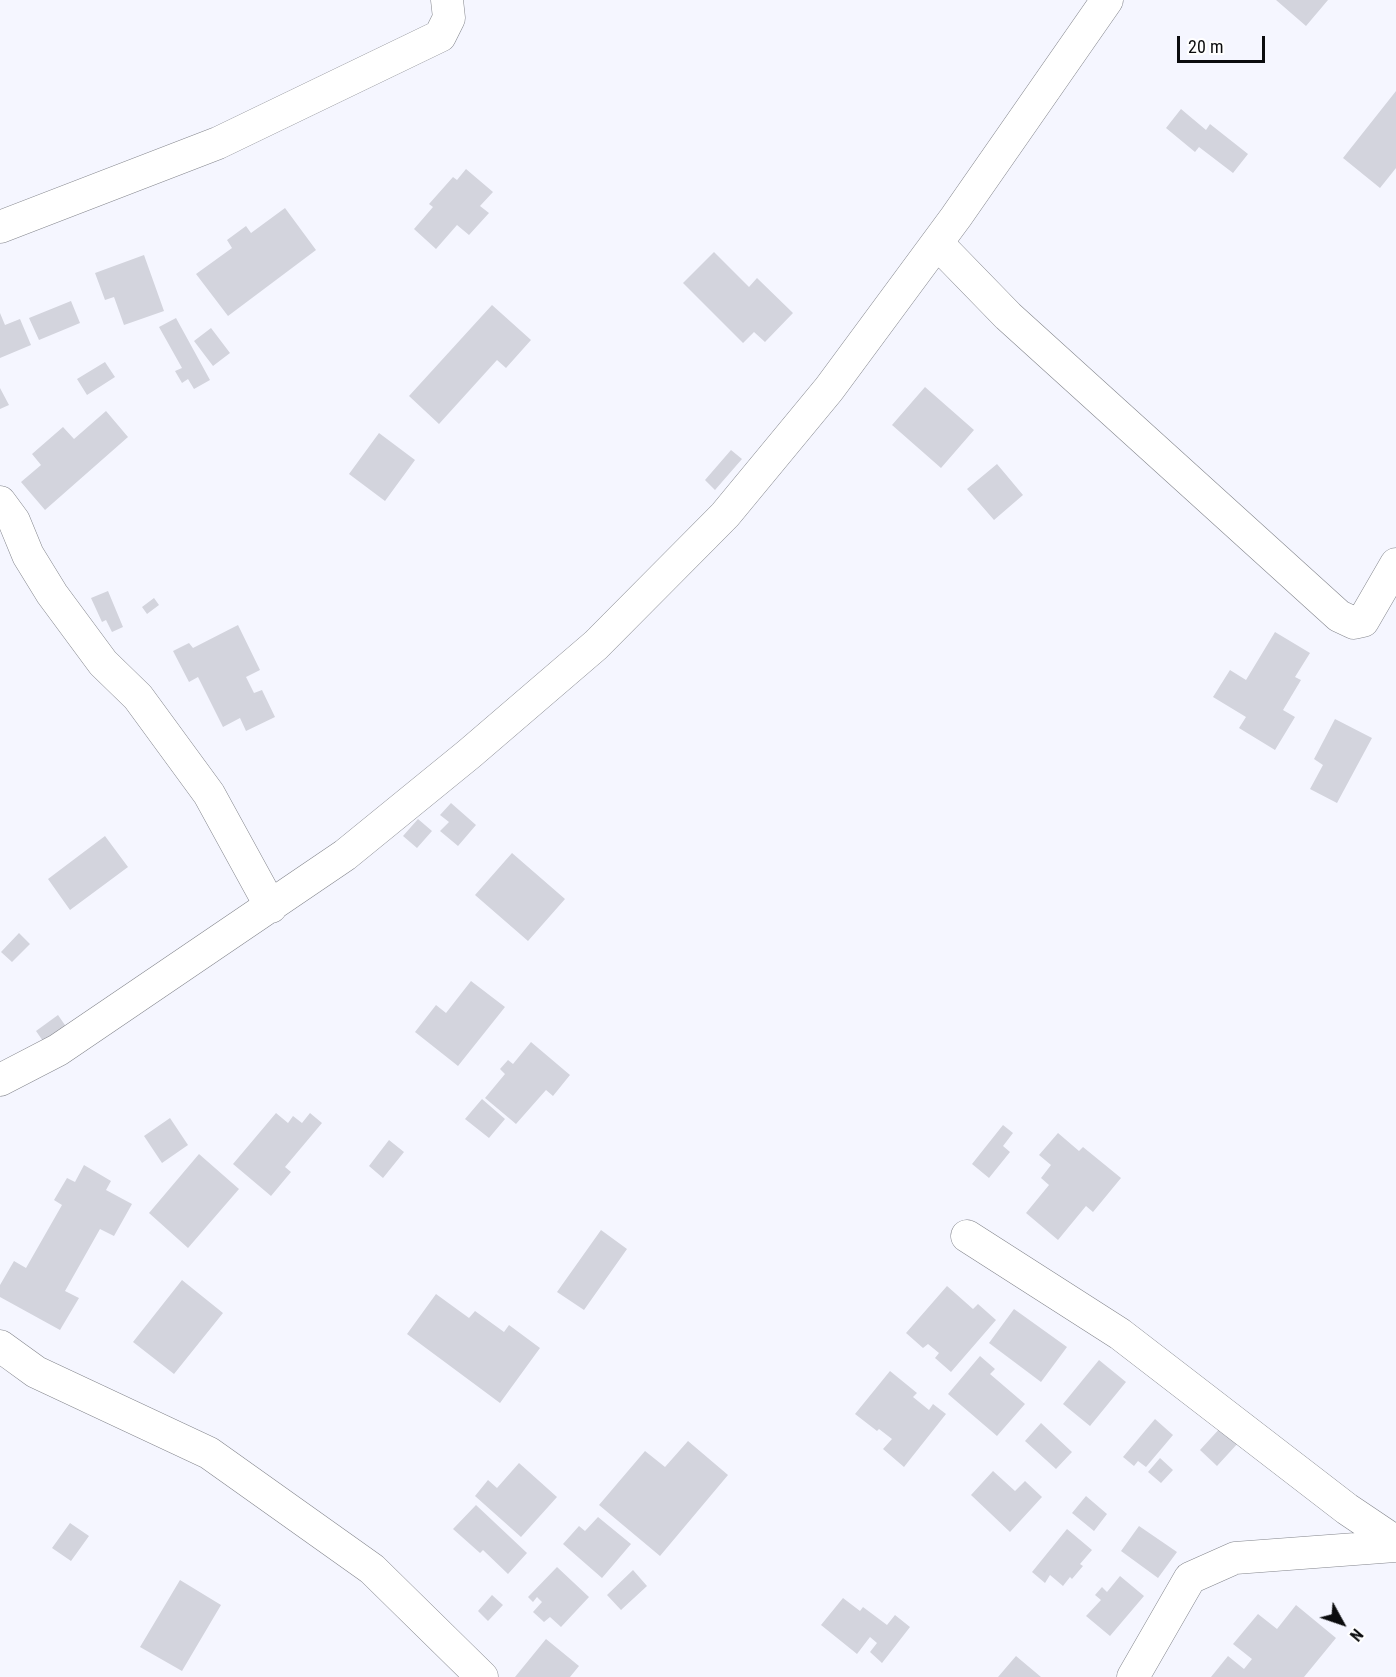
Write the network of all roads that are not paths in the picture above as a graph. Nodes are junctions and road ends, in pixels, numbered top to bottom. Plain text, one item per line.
1 (447, 0) edge
2 (1107, 0) edge
3 (0, 227) edge
4 (937, 243) junction
5 (0, 502) edge
6 (1396, 564) edge
7 (271, 907) junction
8 (0, 1080) edge
9 (968, 1236) dead end
10 (0, 1346) edge
11 (1396, 1544) edge
12 (482, 1677) edge
13 (1133, 1677) edge

1 - 3 street
2 - 4 street
4 - 6 street
4 - 7 street
5 - 7 street
7 - 8 street
9 - 11 street
10 - 12 street
11 - 13 street

